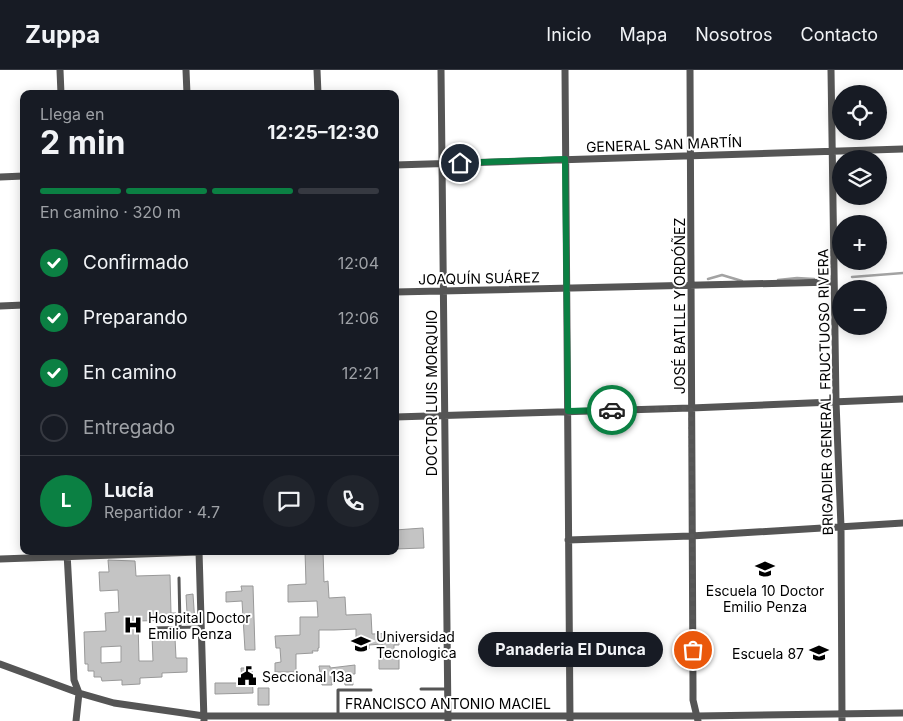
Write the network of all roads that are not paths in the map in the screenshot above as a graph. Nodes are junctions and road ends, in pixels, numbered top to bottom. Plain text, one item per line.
1 (60, 70) edge
2 (186, 70) edge
3 (317, 70) edge
4 (441, 70) edge
5 (565, 70) edge
6 (690, 70) edge
7 (831, 70) edge
8 (61, 90) edge
9 (187, 90) edge
10 (318, 90) edge
11 (887, 150) edge
12 (903, 150) edge
13 (832, 152) joint
14 (691, 156) junction
15 (565, 159) junction
16 (442, 164) junction
17 (399, 165) edge
18 (20, 176) edge
19 (0, 177) edge
20 (833, 205) edge
21 (834, 280) edge
22 (832, 282) edge
23 (692, 284) junction
24 (567, 288) junction
25 (443, 291) junction
26 (399, 292) edge
27 (20, 305) edge
28 (0, 306) edge
29 (835, 335) edge
30 (903, 399) edge
31 (836, 402) junction
32 (691, 408) junction
33 (568, 411) junction
34 (443, 415) junction
35 (399, 417) edge
36 (903, 523) edge
37 (840, 528) junction
38 (691, 536) junction
39 (568, 540) junction
40 (45, 555) edge
41 (67, 555) edge
42 (199, 555) edge
43 (0, 559) edge
44 (178, 578) dead end
45 (180, 627) junction
46 (202, 627) junction
47 (151, 628) dead end
48 (0, 664) edge
49 (422, 689) dead end
50 (448, 689) junction
51 (371, 690) dead end
52 (79, 693) junction
53 (841, 713) junction
54 (903, 713) edge
55 (338, 716) junction
56 (570, 718) edge
57 (698, 718) edge
58 (707, 718) edge
59 (204, 719) edge
60 (448, 719) edge
61 (76, 721) edge
62 (842, 721) edge

1 - 8 street
2 - 9 street
3 - 10 street
4 - 16 street, DOCTOR LUIS MORQUIO
5 - 15 street
6 - 14 street, JOSÉ BATLLE Y ORDÓÑEZ
7 - 13 street, BRIGADIER GENERAL FRUCTUOSO RIVERA
11 - 12 street, GENERAL SAN MARTÍN
13 - 14 street, GENERAL SAN MARTÍN
14 - 15 street, GENERAL SAN MARTÍN
14 - 23 street, JOSÉ BATLLE Y ORDÓÑEZ
15 - 16 street, GENERAL SAN MARTÍN
15 - 24 street
16 - 17 street, GENERAL SAN MARTÍN
16 - 25 street, DOCTOR LUIS MORQUIO
18 - 19 street
20 - 21 street, BRIGADIER GENERAL FRUCTUOSO RIVERA
22 - 23 street, JOAQUÍN SUÁREZ
23 - 24 street, JOAQUÍN SUÁREZ
23 - 32 street, JOSÉ BATLLE Y ORDÓÑEZ
24 - 25 street, JOAQUÍN SUÁREZ
24 - 33 street
25 - 26 street, JOAQUÍN SUÁREZ
25 - 34 street, DOCTOR LUIS MORQUIO
27 - 28 street
29 - 31 street, BRIGADIER GENERAL FRUCTUOSO RIVERA
30 - 31 street
31 - 32 street
31 - 37 street, BRIGADIER GENERAL FRUCTUOSO RIVERA
32 - 33 street
32 - 38 street, JOSÉ BATLLE Y ORDÓÑEZ
33 - 34 street
33 - 39 street
34 - 35 street
34 - 50 street, DOCTOR LUIS MORQUIO
36 - 37 street
37 - 38 street
37 - 53 street, BRIGADIER GENERAL FRUCTUOSO RIVERA
38 - 39 street
38 - 57 street, JOSÉ BATLLE Y ORDÓÑEZ
39 - 56 street
40 - 43 street
41 - 52 street
42 - 46 street
44 - 45 lane
45 - 46 lane
45 - 47 lane
46 - 59 street
48 - 52 street, FRANCISCO ANTONIO MACIEL
49 - 50 lane
50 - 60 street, DOCTOR LUIS MORQUIO
51 - 55 lane
52 - 59 street, FRANCISCO ANTONIO MACIEL
52 - 61 street
53 - 54 street, FRANCISCO ANTONIO MACIEL
53 - 58 street, FRANCISCO ANTONIO MACIEL
53 - 62 street, BRIGADIER GENERAL FRUCTUOSO RIVERA
55 - 59 street, FRANCISCO ANTONIO MACIEL
55 - 60 street, FRANCISCO ANTONIO MACIEL
56 - 57 street, FRANCISCO ANTONIO MACIEL
56 - 60 street, FRANCISCO ANTONIO MACIEL
57 - 58 street, FRANCISCO ANTONIO MACIEL

